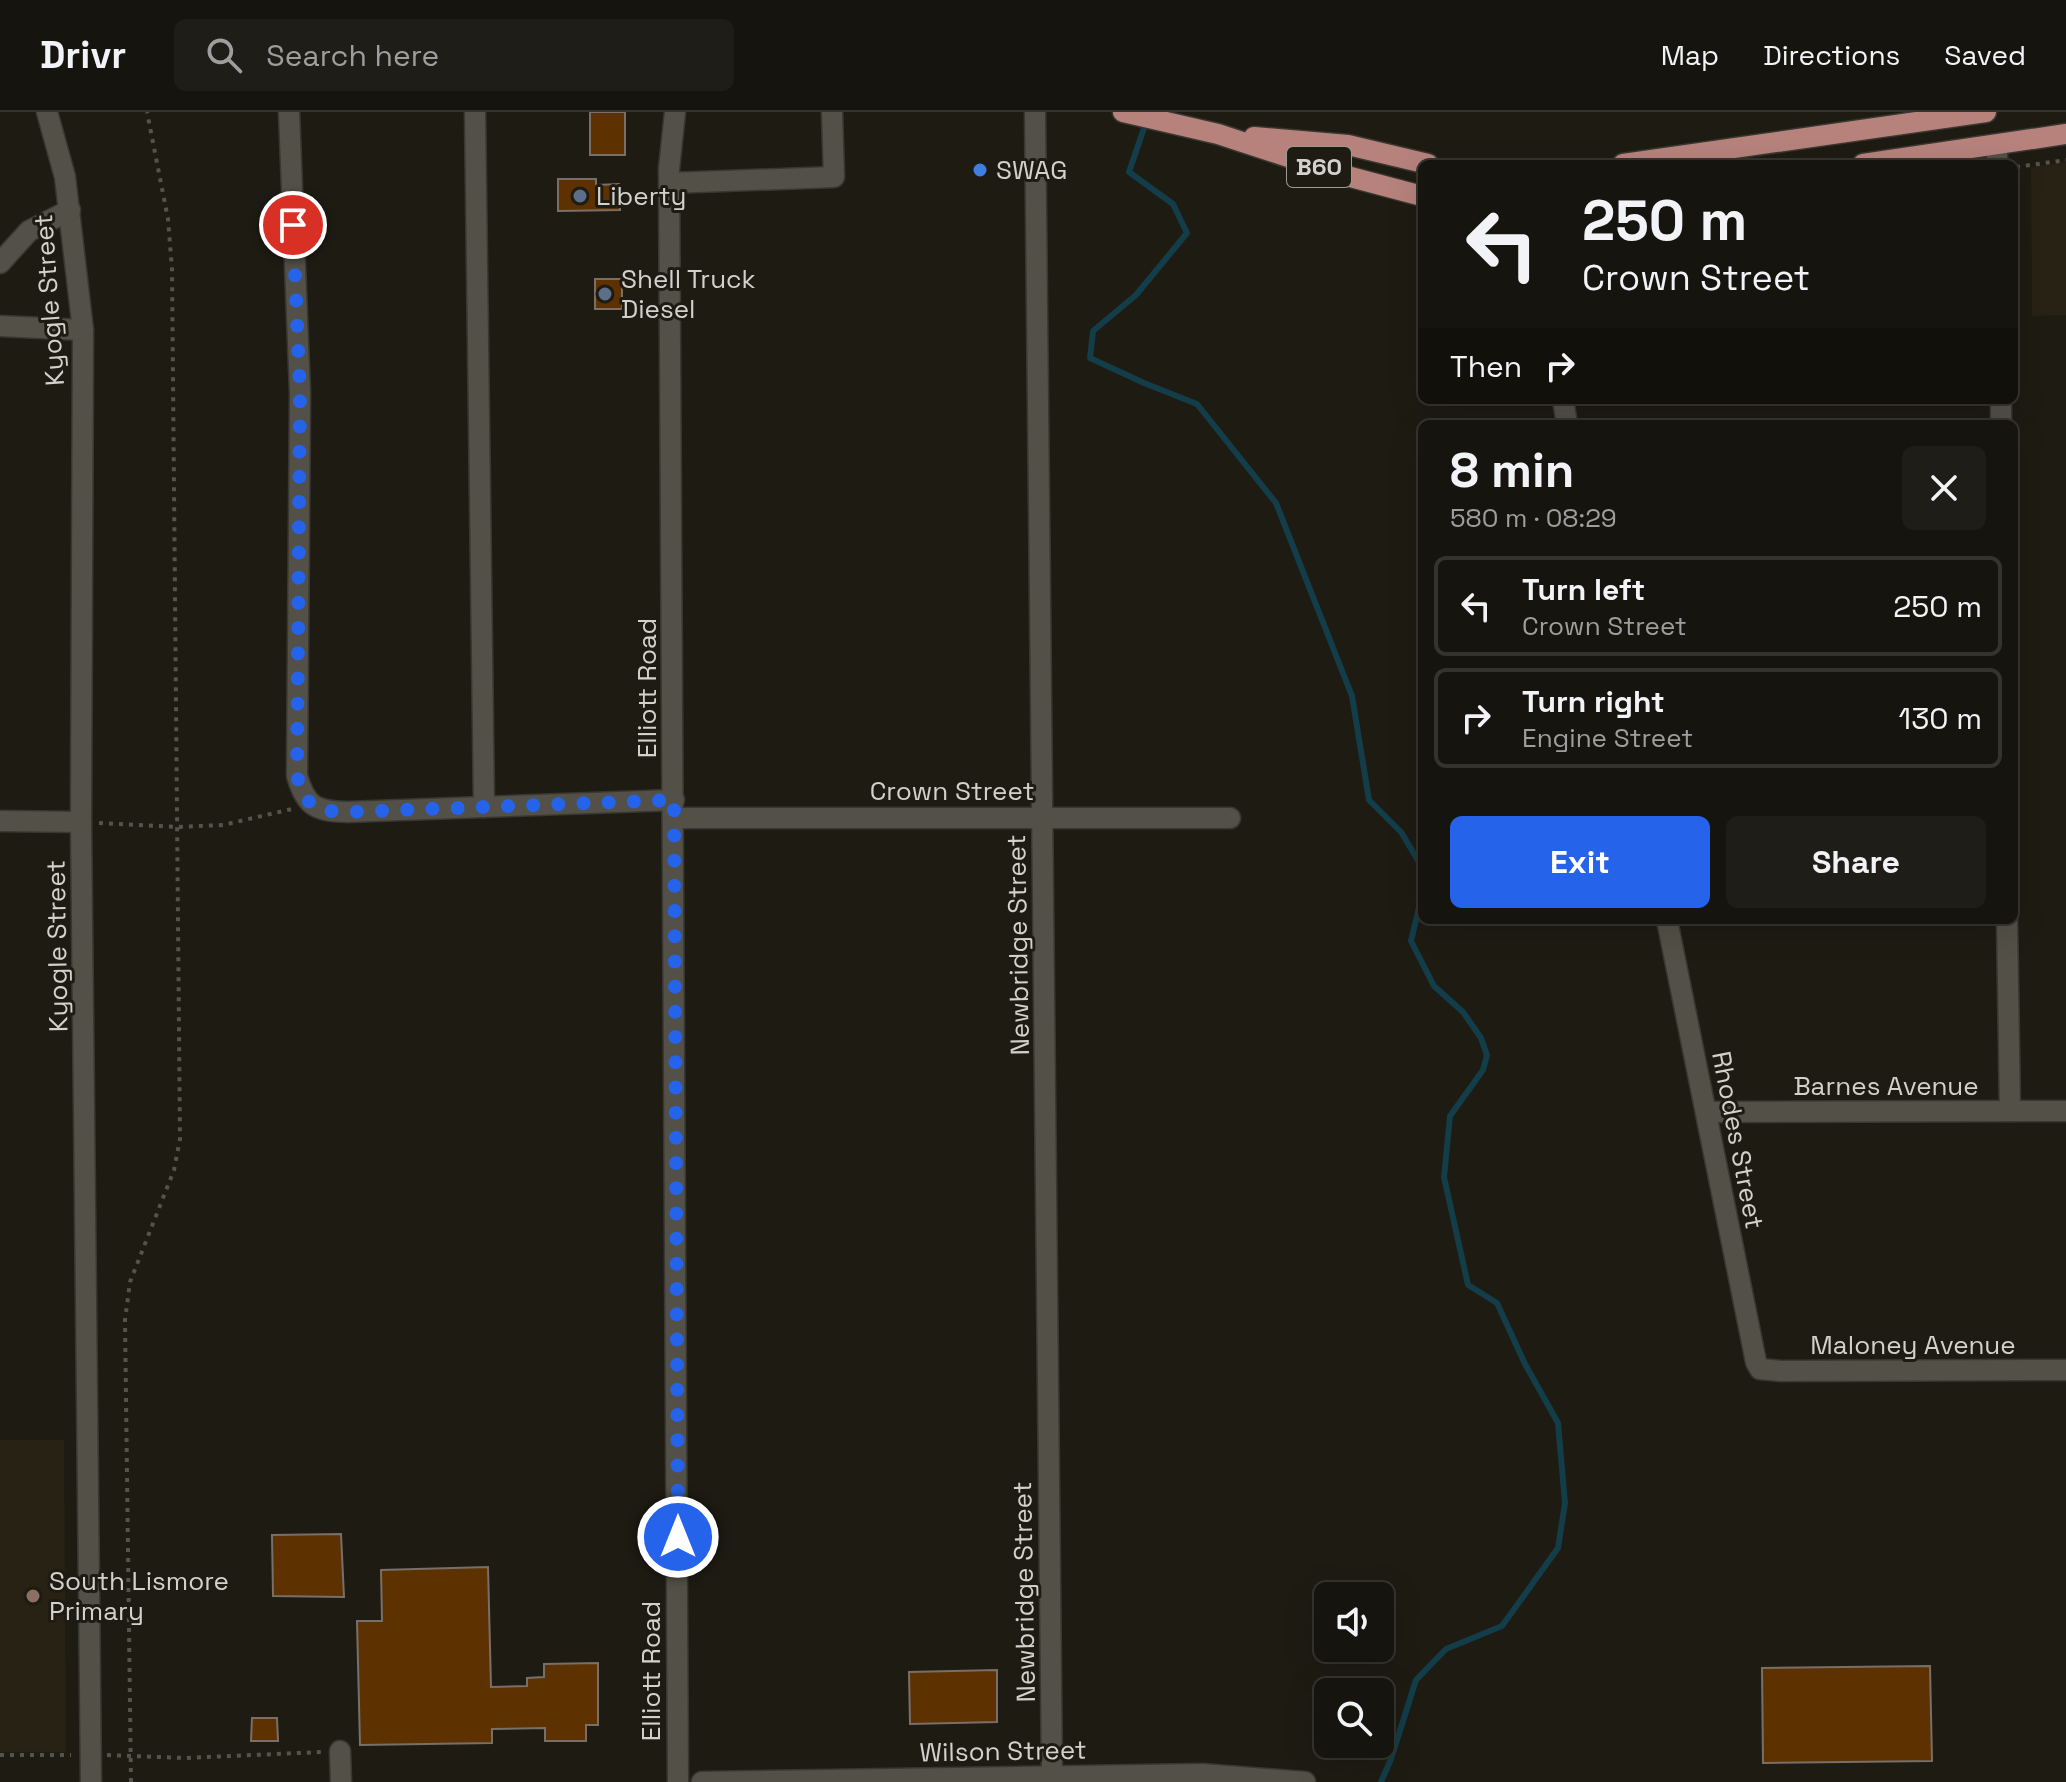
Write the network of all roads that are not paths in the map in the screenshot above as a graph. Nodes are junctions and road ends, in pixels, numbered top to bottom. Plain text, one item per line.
1 (47, 112) edge
2 (289, 112) edge
3 (475, 112) edge
4 (662, 112) edge
5 (675, 112) edge
6 (832, 112) edge
7 (1035, 112) edge
8 (1123, 112) edge
9 (1986, 112) edge
10 (1218, 134) junction
11 (2066, 134) edge
12 (1997, 154) edge
13 (1651, 160) edge
14 (1917, 160) edge
15 (1418, 162) edge
16 (670, 176) junction
17 (1418, 195) edge
18 (70, 210) junction
19 (0, 263) edge
20 (0, 326) edge
21 (83, 330) junction
22 (484, 807) junction
23 (674, 809) junction
24 (1043, 817) junction
25 (1230, 818) dead end
26 (0, 821) edge
27 (81, 822) junction
28 (1668, 924) edge
29 (2007, 924) edge
30 (2010, 1111) junction
31 (2066, 1111) edge
32 (1706, 1112) junction
33 (1760, 1369) joint
34 (2066, 1370) edge
35 (340, 1751) road end
36 (1052, 1777) junction
37 (91, 1782) edge
38 (341, 1782) edge
39 (678, 1782) edge
40 (702, 1782) edge
41 (1305, 1782) edge

1 - 18 street, Kyogle Street
2 - 22 street, Crown Street
3 - 22 street
4 - 16 street, Elliott Road
5 - 16 street, Elliott Road
6 - 16 street
7 - 24 street, Newbridge Street
8 - 10 main road, B60
9 - 13 main road
10 - 15 main road, B60
10 - 17 main road, B60
11 - 12 main road
12 - 14 main road
16 - 23 street, Elliott Road
18 - 19 street
18 - 21 street, Kyogle Street
20 - 21 street
21 - 27 street, Kyogle Street
22 - 23 street, Crown Street
23 - 24 street, Crown Street
23 - 39 street, Elliott Road
24 - 25 street, Crown Street
24 - 36 street, Newbridge Street
26 - 27 street
27 - 37 street, Kyogle Street
28 - 32 street, Rhodes Street
29 - 30 street
30 - 31 street, Barnes Avenue
30 - 32 street, Barnes Avenue
32 - 33 street, Rhodes Street
33 - 34 street, Maloney Avenue
35 - 38 street
36 - 40 street, Wilson Street
36 - 41 street, Wilson Street

